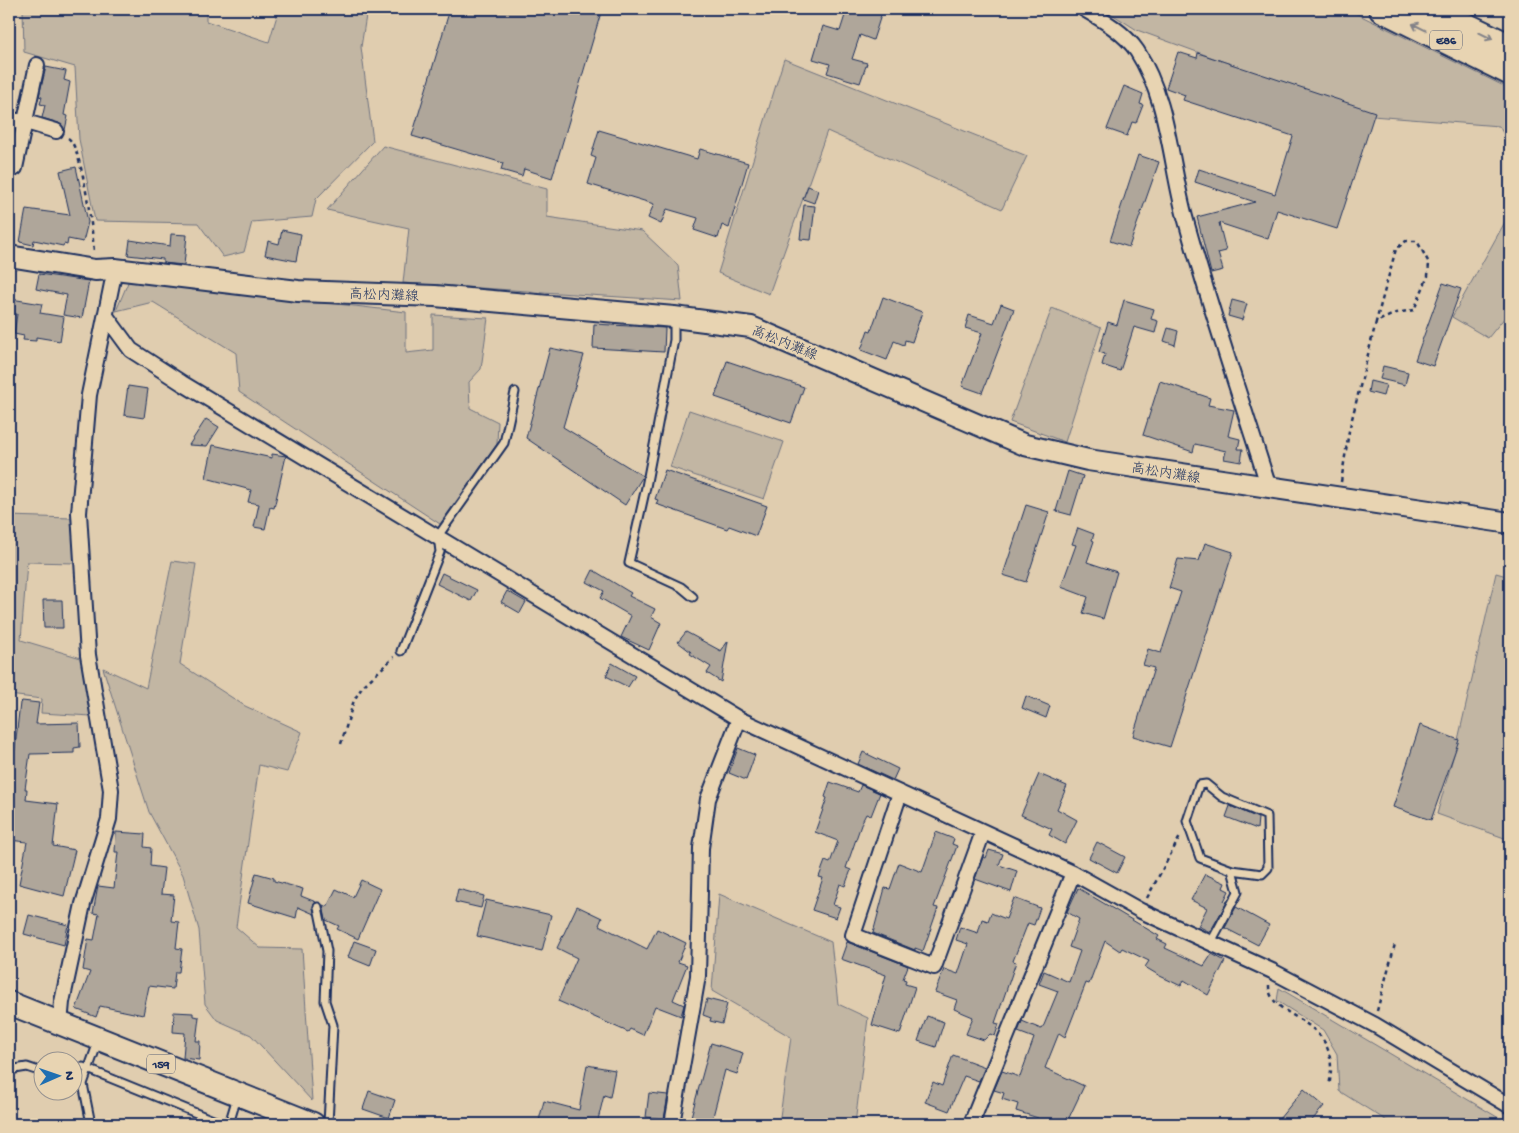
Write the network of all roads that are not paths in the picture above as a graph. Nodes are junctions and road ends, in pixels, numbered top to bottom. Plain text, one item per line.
1 (1084, 9) edge
2 (1382, 9) edge
3 (1431, 9) edge
4 (1510, 47) edge
5 (37, 65) dead end
6 (1510, 72) edge
7 (9, 120) edge
8 (26, 122) junction
9 (56, 131) road end
10 (9, 167) edge
11 (9, 256) edge
12 (115, 269) junction
13 (106, 316) junction
14 (674, 317) junction
15 (515, 392) dead end
16 (1269, 488) junction
17 (1510, 523) edge
18 (438, 536) junction
19 (693, 597) dead end
20 (401, 651) road end
21 (739, 719) junction
22 (900, 793) junction
23 (983, 832) junction
24 (1232, 870) junction
25 (1073, 873) junction
26 (318, 907) dead end
27 (1210, 944) junction
28 (9, 1003) edge
29 (60, 1024) junction
30 (99, 1040) junction
31 (82, 1066) edge
32 (32, 1069) edge
33 (88, 1069) junction
34 (9, 1070) edge
35 (238, 1095) junction
36 (1510, 1106) edge
37 (91, 1124) edge
38 (223, 1124) edge
39 (229, 1124) edge
40 (313, 1124) edge
41 (328, 1124) edge
42 (672, 1124) edge
43 (972, 1124) edge

1 - 16 street
6 -> 2 highway, E86
3 -> 4 highway, E86
5 - 8 street
7 - 8 street
8 - 9 street
8 - 10 street
11 - 12 main road, 高松内灘線
12 - 13 street
12 - 14 main road, 高松内灘線
13 - 18 street
13 - 29 street
14 - 16 main road, 高松内灘線
14 - 19 lane
15 - 18 lane
16 - 17 main road, 高松内灘線
18 - 20 lane
18 - 21 street
21 - 22 street
21 - 42 street
22 - 23 street
22 - 23 street
23 - 25 street
24 - 24 lane
24 - 27 lane
25 - 27 street
25 - 43 street
26 - 41 lane
27 - 36 street
28 - 29 highway, 159
29 - 30 highway, 159
30 - 33 lane
30 - 35 highway, 159
31 - 33 lane
32 - 34 lane
33 - 37 lane
33 - 38 lane
35 - 39 lane
35 - 40 highway, 159

